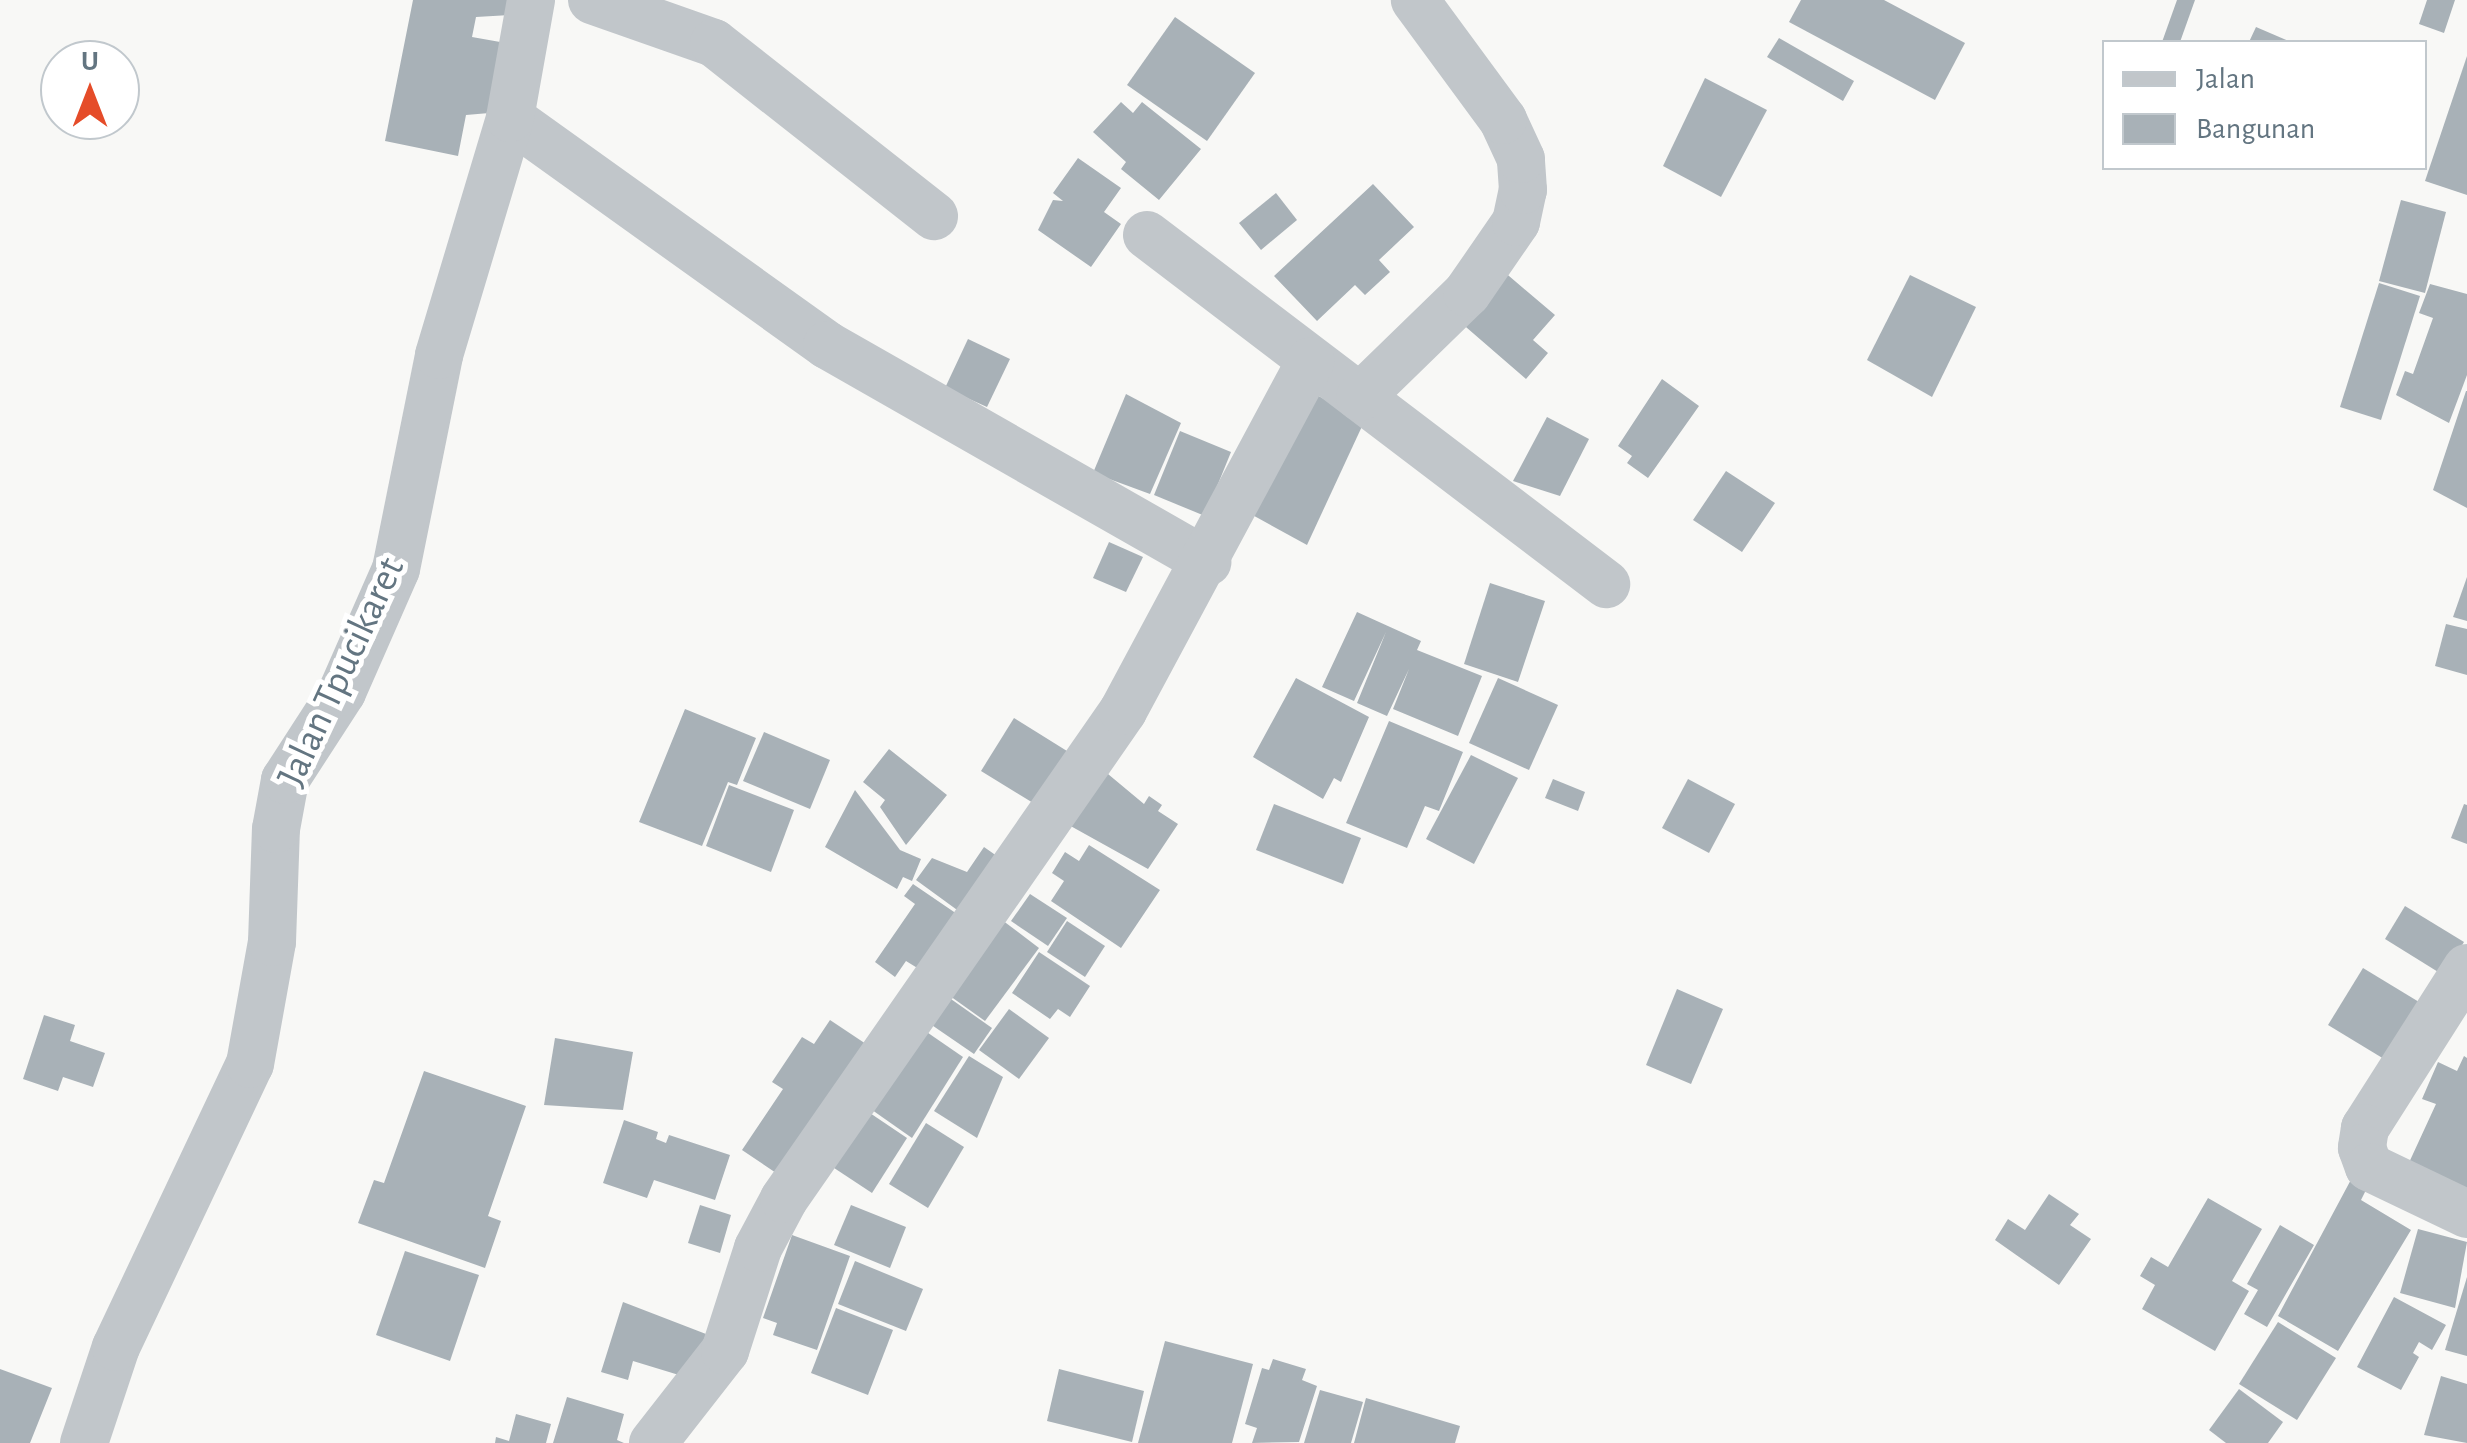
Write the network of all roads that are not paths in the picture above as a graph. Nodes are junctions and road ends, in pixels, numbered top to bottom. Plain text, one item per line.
1 (531, 0) edge
2 (592, 0) edge
3 (1415, 0) edge
4 (510, 118) junction
5 (934, 216) dead end
6 (1147, 235) dead end
7 (1311, 361) junction
8 (1360, 397) junction
9 (1207, 562) junction
10 (1606, 584) dead end
11 (2467, 968) edge
12 (2467, 1214) edge
13 (84, 1443) edge
14 (652, 1443) edge

1 - 4 street, Jalan Tpucikaret
2 - 5 street
3 - 8 street
4 - 9 street
4 - 13 street, Jalan Tpucikaret
6 - 7 street
7 - 8 street
7 - 9 street
8 - 10 street
9 - 14 street
11 - 12 street

